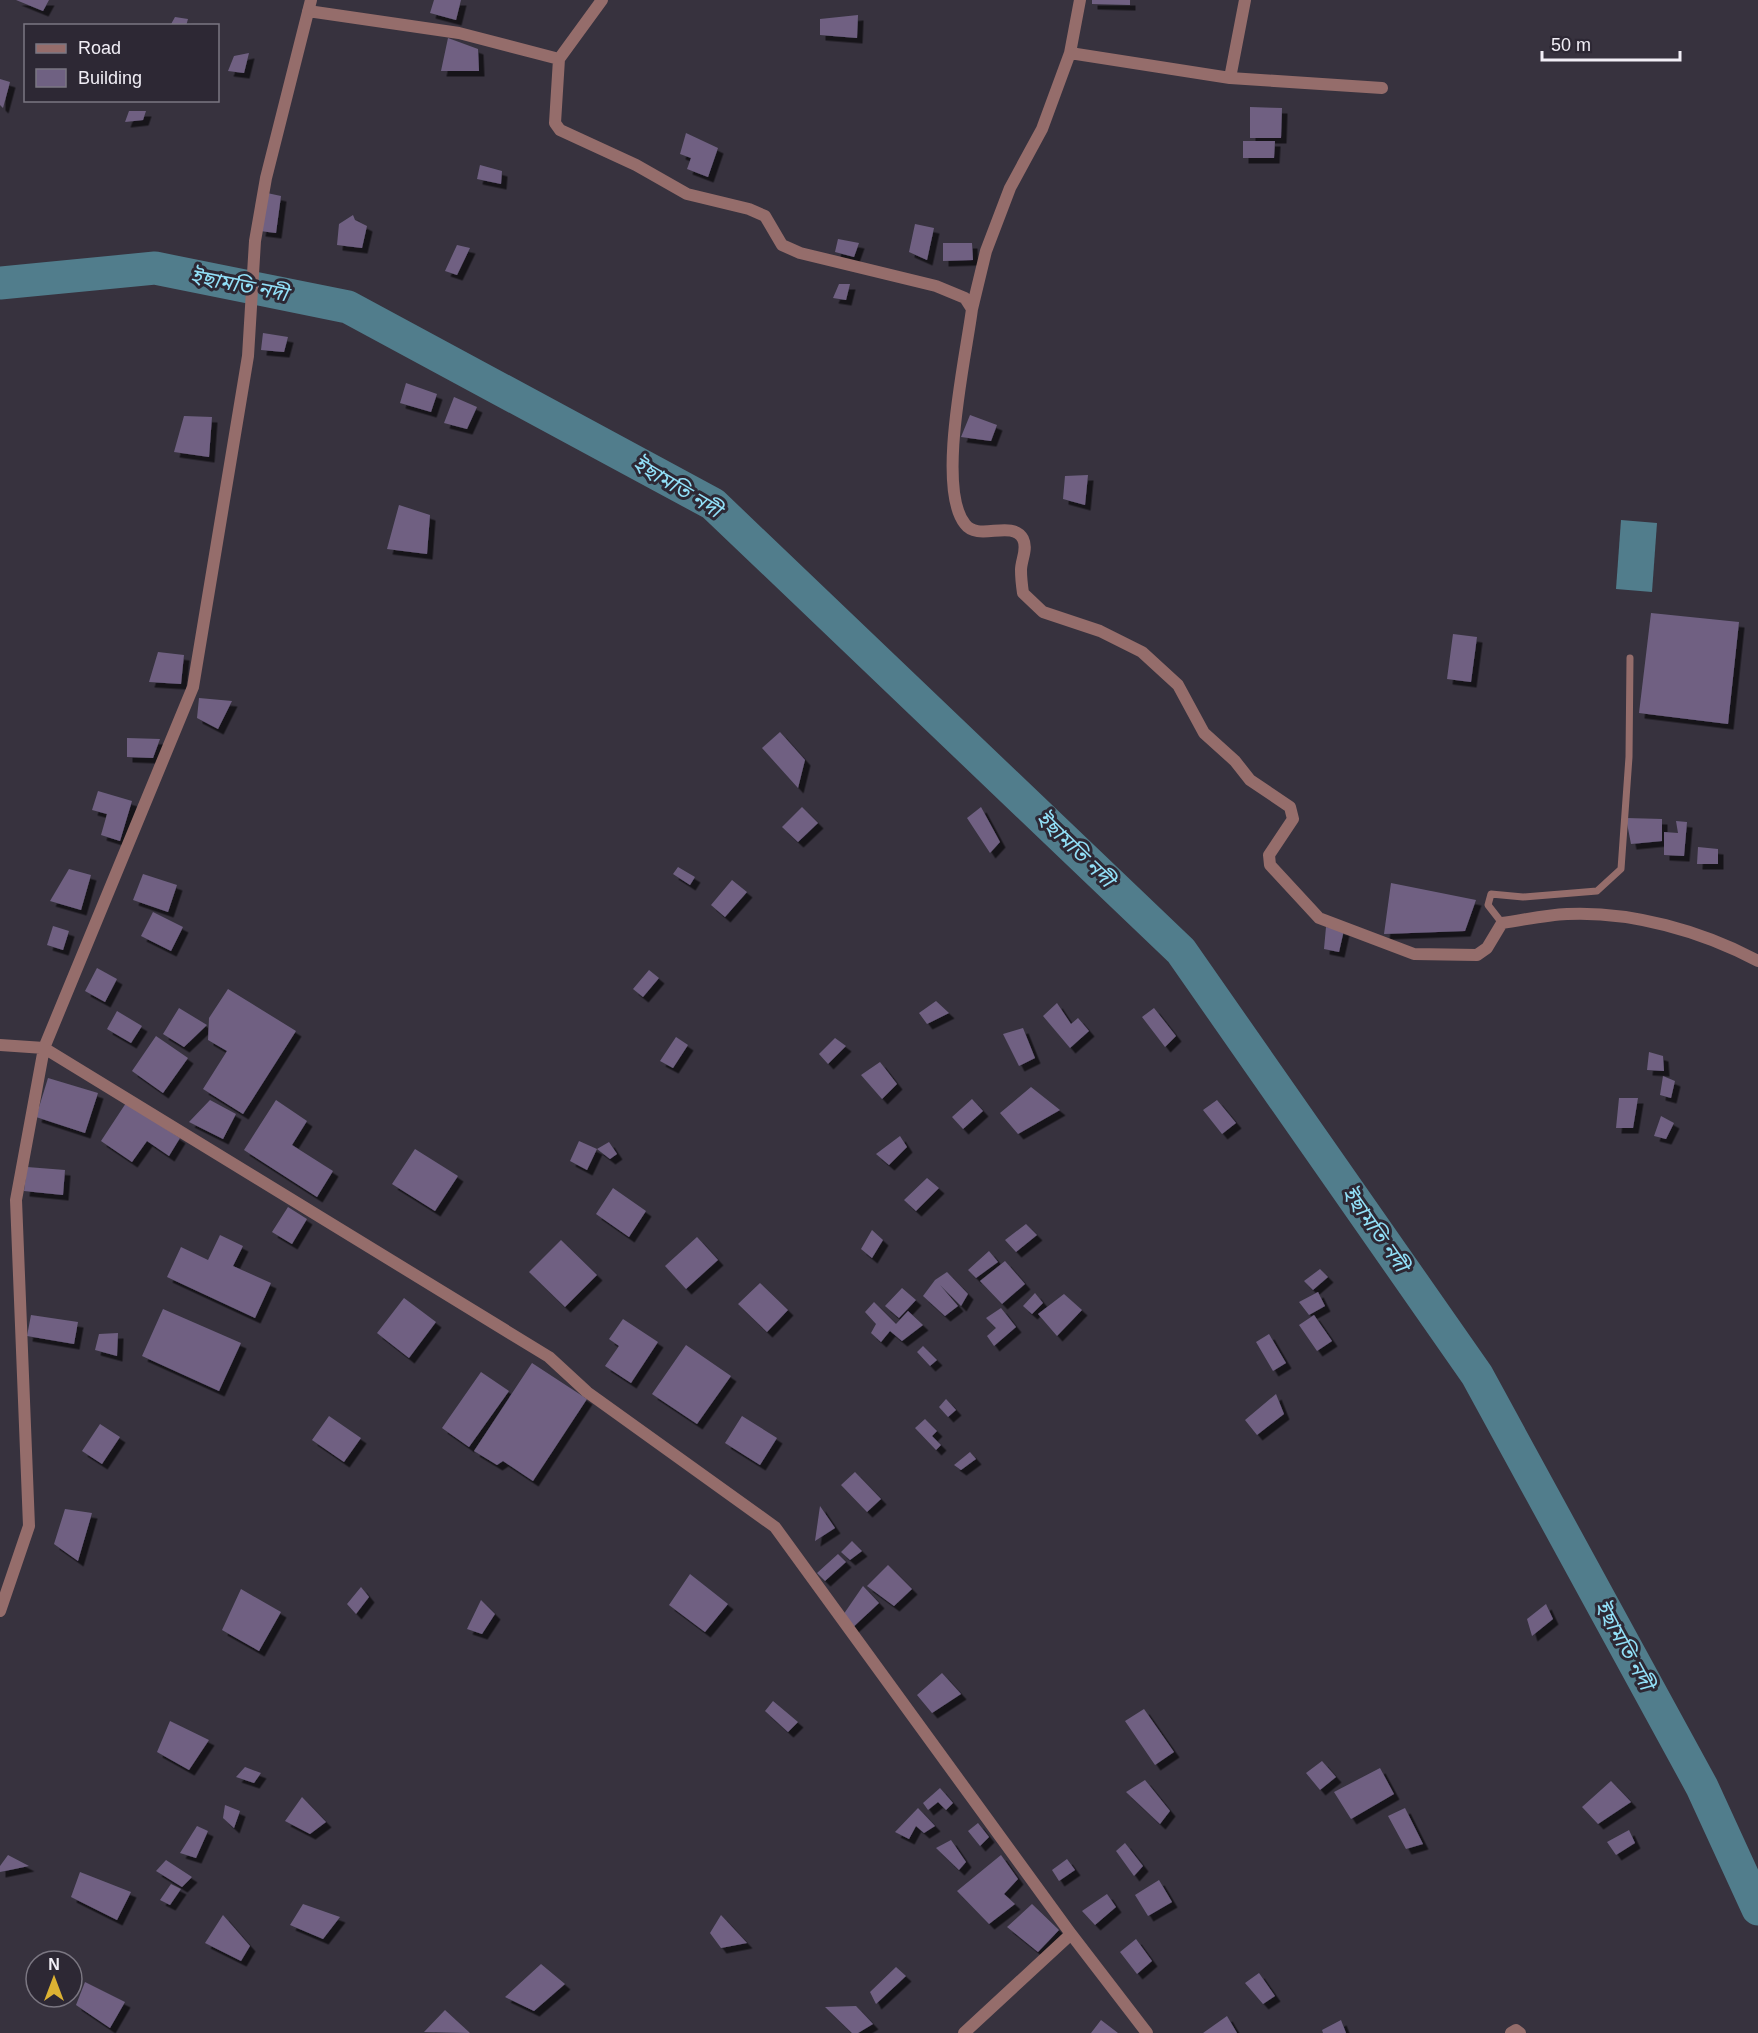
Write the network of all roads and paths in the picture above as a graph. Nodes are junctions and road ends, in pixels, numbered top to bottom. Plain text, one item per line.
1 (602, 0) edge
2 (1080, 0) edge
3 (1245, 0) edge
4 (309, 6) edge
5 (1070, 53) junction
6 (559, 59) junction
7 (1230, 78) junction
8 (1382, 88) dead end
9 (972, 309) junction
10 (1630, 658) dead end
11 (1502, 923) junction
12 (1758, 961) edge
13 (0, 1045) edge
14 (44, 1048) junction
15 (0, 1611) edge
16 (1071, 1934) junction
17 (964, 2033) edge
18 (1147, 2033) edge
19 (1511, 2033) edge
20 (1520, 2033) edge

1 - 6 street
2 - 5 street
3 - 7 street
4 - 6 street
4 - 14 street
5 - 7 street
5 - 9 street
6 - 9 street
7 - 8 street
9 - 11 street
10 - 11 lane
11 - 12 street
13 - 14 street
14 - 15 street
14 - 16 street
16 - 17 street
16 - 18 street
19 - 20 street

